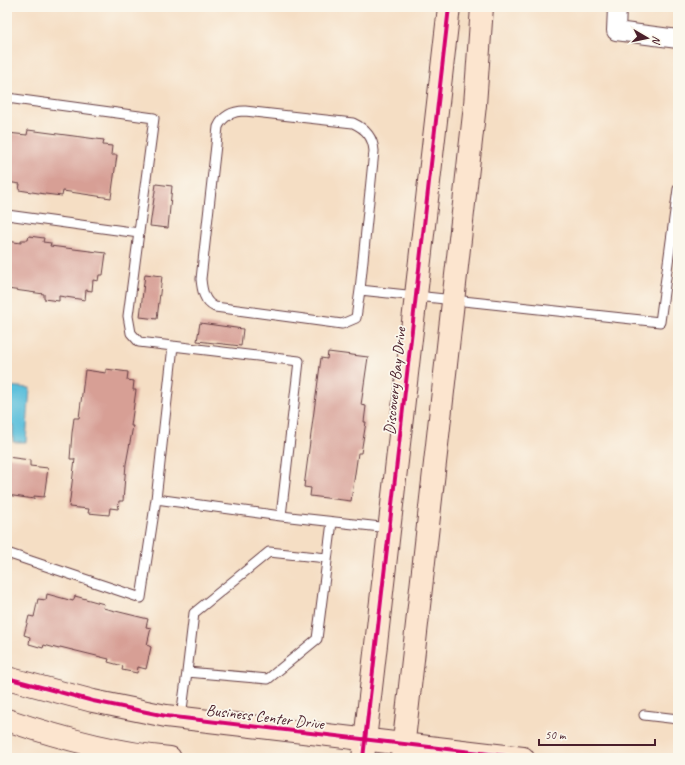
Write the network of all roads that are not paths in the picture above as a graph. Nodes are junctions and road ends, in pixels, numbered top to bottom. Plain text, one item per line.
1 (449, 7) edge
2 (482, 7) edge
3 (617, 7) edge
4 (678, 39) edge
5 (7, 98) edge
6 (678, 189) edge
7 (7, 215) edge
8 (139, 233) junction
9 (360, 290) junction
10 (416, 297) junction
11 (454, 300) junction
12 (173, 346) junction
13 (156, 499) junction
14 (281, 516) junction
15 (332, 522) junction
16 (390, 528) junction
17 (7, 553) edge
18 (327, 558) junction
19 (187, 672) junction
20 (7, 678) edge
21 (644, 715) dead end
22 (180, 718) junction
23 (678, 719) edge
24 (7, 720) edge
25 (364, 749) edge
26 (403, 751) edge
27 (170, 758) edge
28 (523, 758) edge

1 - 10 street, Discovery Bay Drive
2 - 11 street
3 - 4 street
5 - 8 lane
6 - 11 lane
7 - 8 lane
8 - 12 lane
9 - 9 lane
9 - 10 lane
10 - 11 lane
10 - 16 street, Discovery Bay Drive
11 - 26 street
12 - 13 lane
12 - 14 lane
13 - 14 lane
13 - 17 lane
14 - 15 lane
15 - 16 lane
15 - 18 lane
16 - 25 street, Discovery Bay Drive
18 - 19 lane
18 - 19 lane
19 - 22 lane
20 - 22 street, Business Center Drive
21 - 23 lane
22 - 25 street, Business Center Drive
24 - 27 street
25 - 26 street, Business Center Drive
26 - 28 street, Business Center Drive

